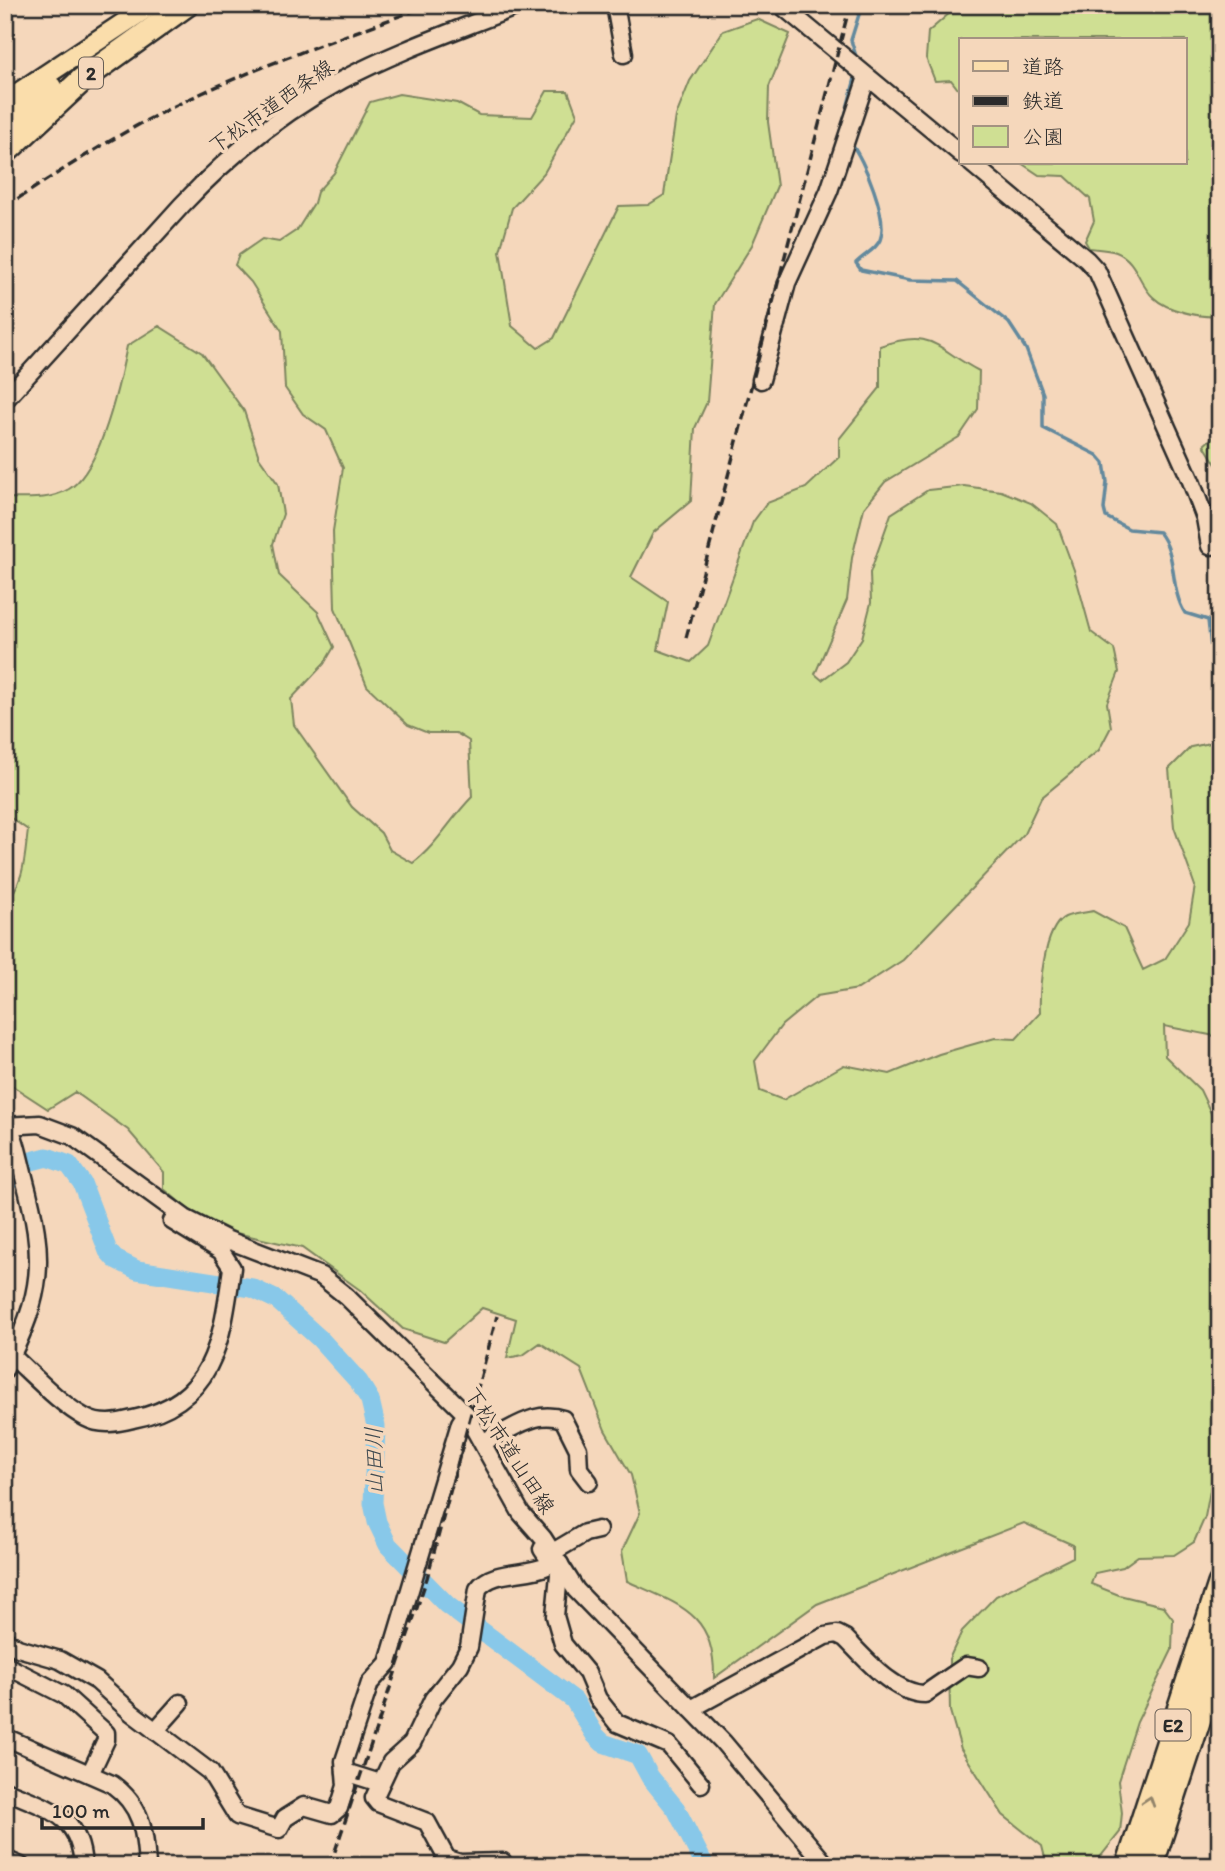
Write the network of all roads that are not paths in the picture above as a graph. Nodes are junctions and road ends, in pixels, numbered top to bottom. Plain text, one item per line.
1 (151, 5) edge
2 (159, 5) edge
3 (186, 5) edge
4 (520, 5) edge
5 (615, 5) edge
6 (781, 5) edge
7 (624, 54) dead end
8 (867, 77) junction
9 (5, 102) edge
10 (5, 128) edge
11 (5, 152) edge
12 (959, 152) edge
13 (972, 164) edge
14 (761, 380) dead end
15 (5, 400) edge
16 (1220, 545) edge
17 (6, 1124) edge
18 (126, 1176) junction
19 (402, 1350) junction
20 (8, 1363) edge
21 (466, 1414) junction
22 (489, 1439) junction
23 (589, 1482) dead end
24 (535, 1529) junction
25 (598, 1530) dead end
26 (556, 1558) junction
27 (1220, 1584) edge
28 (5, 1640) edge
29 (1220, 1654) edge
30 (5, 1665) edge
31 (979, 1668) dead end
32 (180, 1703) dead end
33 (691, 1709) junction
34 (155, 1731) junction
35 (5, 1737) edge
36 (345, 1772) junction
37 (90, 1774) junction
38 (380, 1783) junction
39 (701, 1784) dead end
40 (5, 1790) edge
41 (5, 1859) edge
42 (503, 1862) dead end
43 (21, 1866) edge
44 (83, 1866) edge
45 (147, 1866) edge
46 (827, 1866) edge
47 (1128, 1866) edge
48 (1151, 1866) edge

1 - 9 main road
2 - 10 highway, 2
3 - 11 highway, 2
4 - 15 street, 下松市道西条線
5 - 7 street
6 - 8 street
8 - 12 street
8 - 14 street
13 - 16 street
17 - 18 street, 下松市道山田線
17 - 20 street
18 - 19 street, 下松市道山田線
18 - 20 street
19 - 21 street, 下松市道山田線
19 - 22 street
21 - 24 street, 下松市道山田線
21 - 36 street
22 - 23 street
22 - 24 street
24 - 26 street, 下松市道山田線
24 - 38 street
25 - 26 street
26 - 33 street, 下松市道山田線
26 - 39 street
47 -> 27 highway, E2
28 - 34 street
29 - 48 highway, E2
30 - 37 street
31 - 33 street
32 - 34 street
33 - 46 street, 下松市道山田線
34 - 36 street
35 - 37 street
36 - 38 street
37 - 45 street
38 - 42 street
40 - 44 street
41 - 43 street

